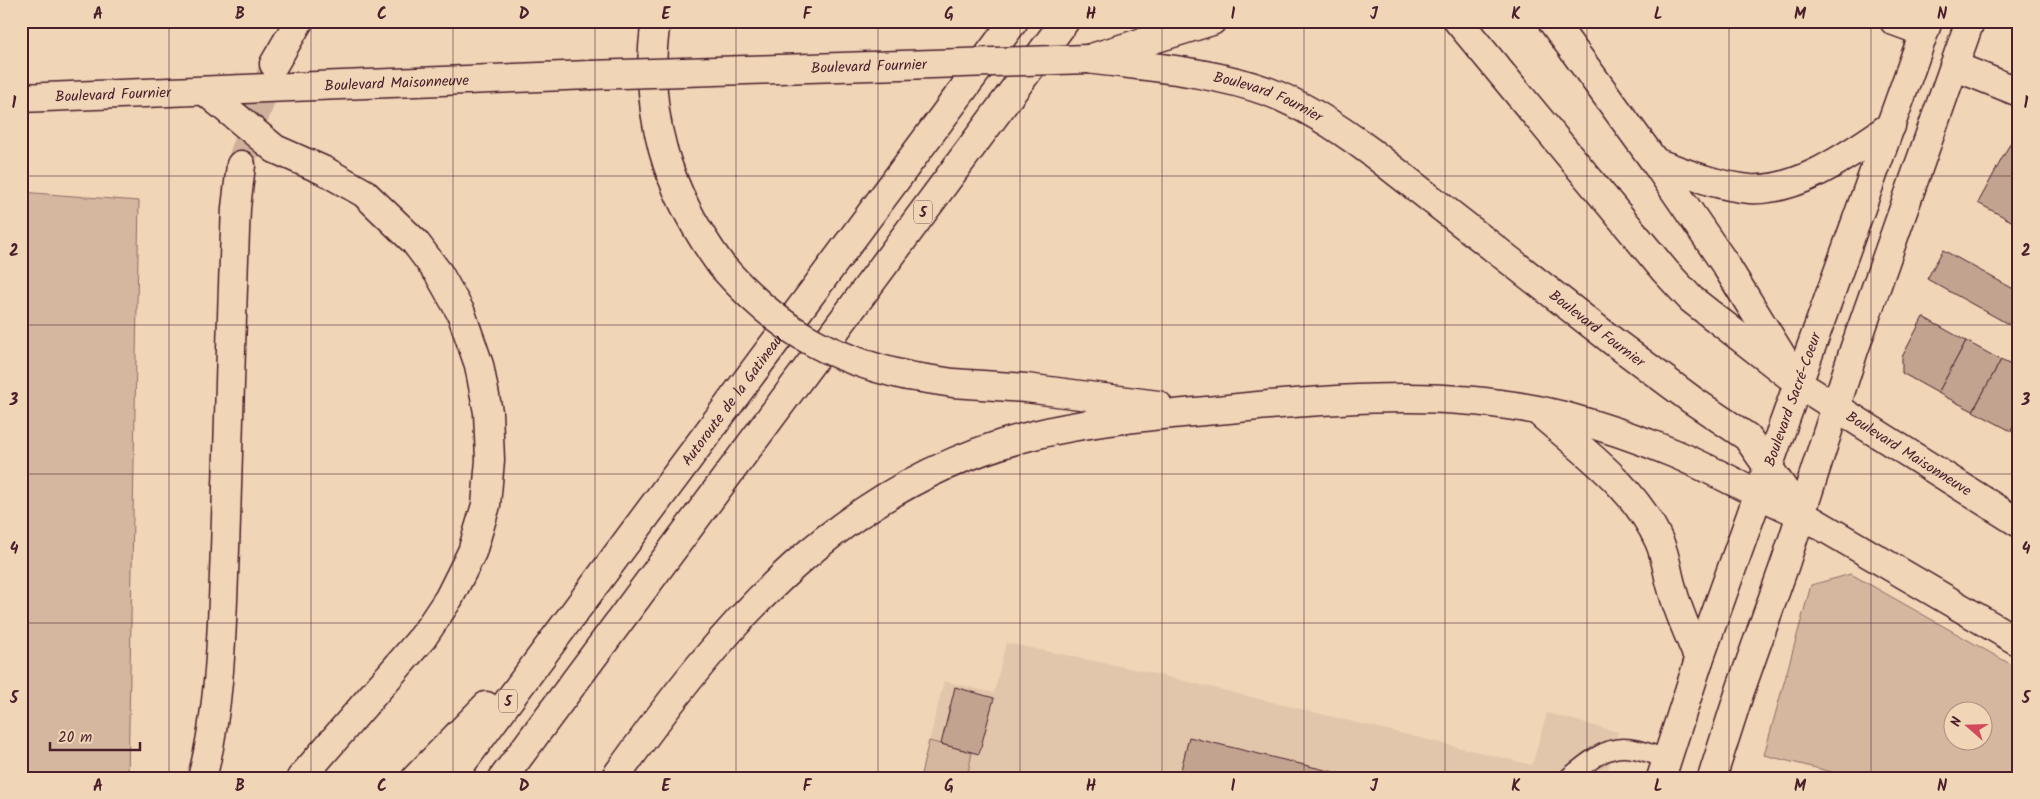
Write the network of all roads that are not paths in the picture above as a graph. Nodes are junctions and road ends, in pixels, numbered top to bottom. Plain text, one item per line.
1 (299, 21) edge
2 (656, 21) edge
3 (1014, 21) edge
4 (1065, 21) edge
5 (1212, 21) edge
6 (1458, 21) edge
7 (1552, 21) edge
8 (1894, 21) edge
9 (1970, 21) edge
10 (1926, 27) edge
11 (1088, 59) junction
12 (274, 64) tunnel mouth
13 (1954, 66) junction
14 (590, 75) joint
15 (205, 91) junction
16 (2019, 92) edge
17 (21, 98) edge
18 (1891, 126) junction
19 (1655, 162) junction
20 (241, 165) tunnel mouth
21 (1800, 384) junction
22 (1836, 408) junction
23 (1201, 410) junction
24 (1538, 410) junction
25 (1769, 468) junction
26 (1759, 495) junction
27 (1801, 514) junction
28 (2019, 523) edge
29 (566, 624) junction
30 (2019, 642) edge
31 (1699, 660) junction
32 (1664, 768) edge
33 (202, 778) edge
34 (301, 778) edge
35 (416, 778) edge
36 (451, 778) edge
37 (503, 778) edge
38 (615, 778) edge
39 (1568, 778) edge
40 (1712, 778) edge

1 - 12 main road
2 - 23 main road, bridge
3 - 29 main road, Autoroute de la Gatineau / 5
4 - 37 main road, 5
5 - 11 main road
6 - 21 main road
7 - 19 main road
8 - 10 main road
9 - 13 main road
10 - 18 main road, Boulevard Sacré-Coeur
11 - 14 main road, Boulevard Fournier, bridge
11 - 25 main road, Boulevard Fournier
13 - 16 main road
13 - 22 main road
14 - 15 main road, Boulevard Maisonneuve
15 - 17 main road, Boulevard Fournier
15 - 34 main road
18 - 19 main road
18 - 21 main road, Boulevard Sacré-Coeur
19 - 21 main road
20 - 33 main road
21 - 22 main road, Boulevard Maisonneuve
21 - 25 main road, Boulevard Sacré-Coeur
22 - 27 main road
22 - 28 main road, Boulevard Maisonneuve
23 - 24 main road
23 - 38 main road
24 - 26 main road
24 - 31 main road
25 - 26 main road, Boulevard Sacré-Coeur
25 - 27 main road, Boulevard Fournier
26 - 27 main road
26 - 31 main road, Boulevard Sacré-Coeur
27 - 30 main road
27 - 40 main road
29 - 35 main road
29 - 36 main road, Autoroute de la Gatineau / 5
31 - 32 main road, Boulevard Sacré-Coeur
32 - 39 lane

